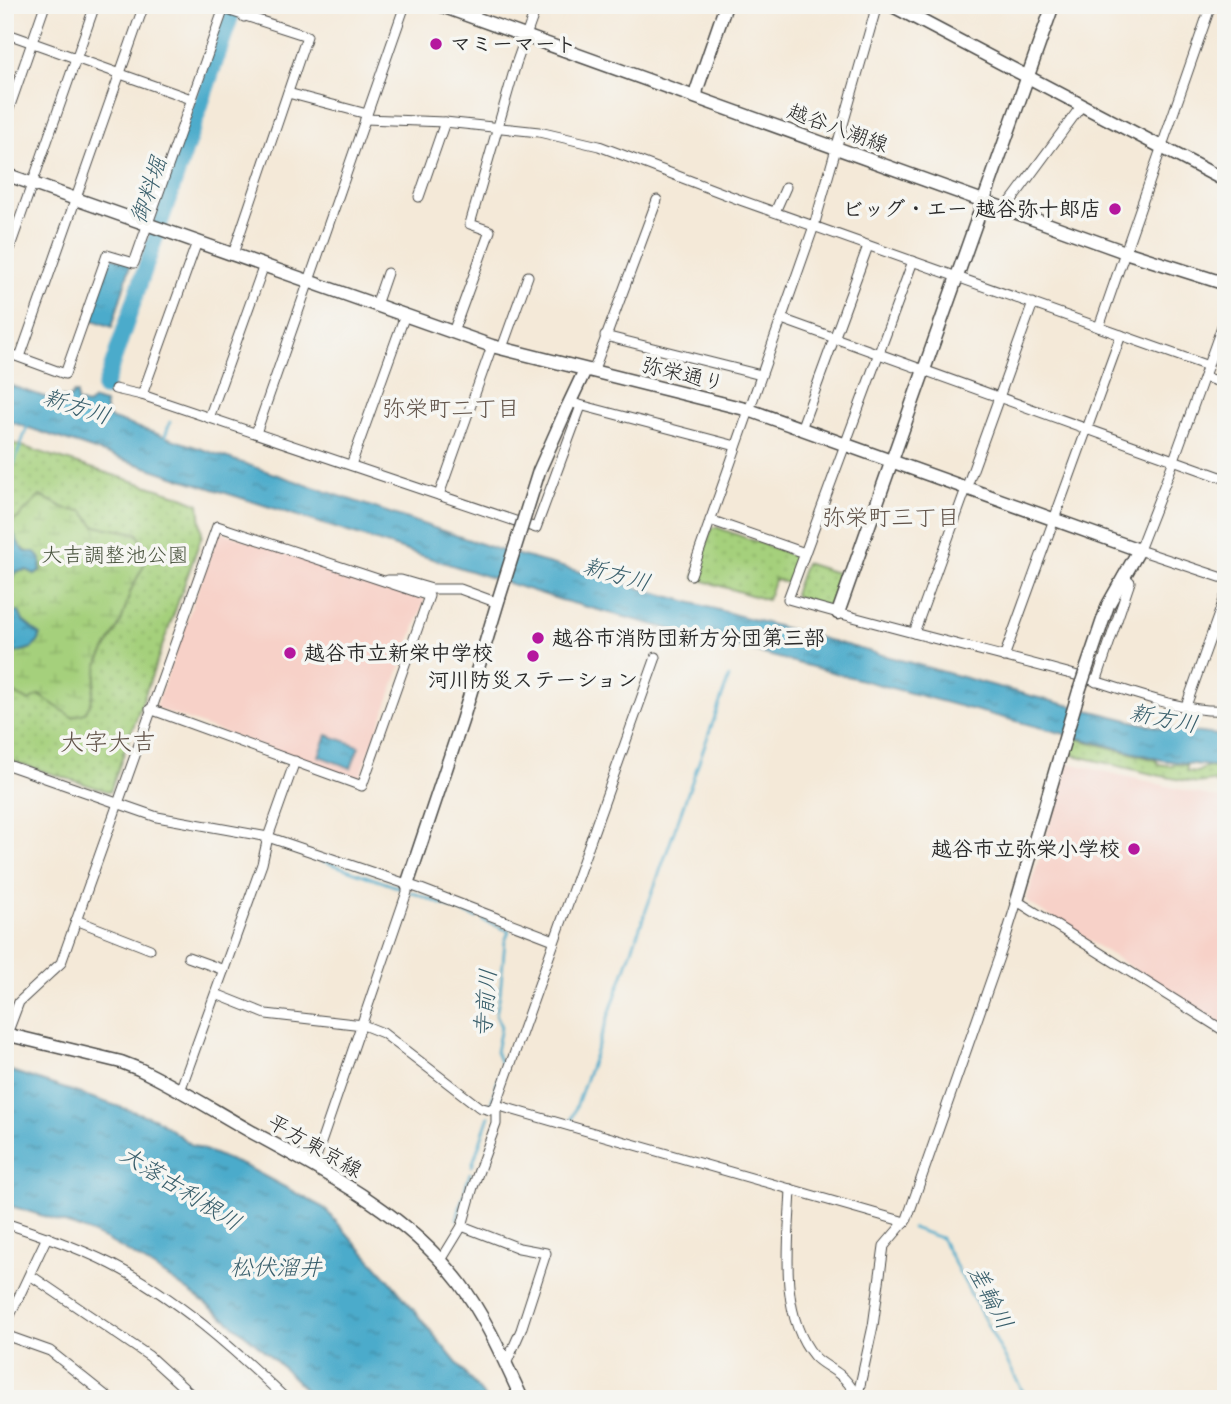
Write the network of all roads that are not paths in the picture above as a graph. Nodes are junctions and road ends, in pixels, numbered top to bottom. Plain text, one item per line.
1 (45, 5) edge
2 (95, 5) edge
3 (144, 5) edge
4 (247, 5) edge
5 (405, 5) edge
6 (439, 5) edge
7 (537, 5) edge
8 (726, 5) edge
9 (877, 5) edge
10 (891, 5) edge
11 (1053, 5) edge
12 (1212, 5) edge
13 (225, 8) edge
14 (242, 16) junction
15 (5, 33) edge
16 (526, 36) junction
17 (32, 43) junction
18 (76, 58) junction
19 (120, 74) junction
20 (1026, 76) junction
21 (288, 93) junction
22 (696, 97) junction
23 (191, 99) junction
24 (1082, 105) junction
25 (366, 117) junction
26 (5, 120) edge
27 (445, 122) junction
28 (498, 129) junction
29 (836, 147) junction
30 (1163, 148) junction
31 (5, 174) edge
32 (1226, 181) edge
33 (32, 183) junction
34 (786, 187) dead end
35 (419, 197) dead end
36 (76, 199) junction
37 (657, 200) dead end
38 (984, 200) junction
39 (1006, 208) junction
40 (775, 212) junction
41 (149, 225) junction
42 (814, 226) junction
43 (197, 242) junction
44 (869, 246) junction
45 (1125, 251) junction
46 (233, 254) junction
47 (5, 261) edge
48 (912, 261) junction
49 (264, 265) junction
50 (387, 273) dead end
51 (528, 276) dead end
52 (957, 277) junction
53 (309, 281) junction
54 (1226, 284) edge
55 (1033, 303) junction
56 (376, 305) junction
57 (405, 315) junction
58 (1226, 315) edge
59 (782, 319) junction
60 (1099, 327) junction
61 (453, 332) junction
62 (1121, 335) junction
63 (605, 336) junction
64 (835, 338) junction
65 (497, 347) junction
66 (5, 352) edge
67 (878, 354) junction
68 (20, 357) junction
69 (1208, 366) junction
70 (924, 370) junction
71 (589, 371) junction
72 (761, 375) junction
73 (1204, 377) junction
74 (1226, 384) edge
75 (115, 388) dead end
76 (142, 395) junction
77 (999, 397) junction
78 (573, 405) junction
79 (749, 410) junction
80 (209, 418) junction
81 (1087, 428) junction
82 (801, 429) junction
83 (256, 433) junction
84 (845, 445) junction
85 (736, 446) junction
86 (891, 461) junction
87 (1174, 461) junction
88 (351, 465) junction
89 (1226, 479) edge
90 (967, 488) junction
91 (439, 495) junction
92 (1055, 519) junction
93 (710, 520) junction
94 (1139, 550) junction
95 (805, 553) junction
96 (691, 575) dead end
97 (1123, 576) junction
98 (1226, 579) edge
99 (380, 580) junction
100 (1226, 594) edge
101 (498, 601) junction
102 (838, 613) junction
103 (914, 633) junction
104 (656, 657) dead end
105 (1004, 657) junction
106 (1096, 682) junction
107 (1186, 705) junction
108 (150, 709) junction
109 (1226, 710) edge
110 (295, 761) junction
111 (5, 764) edge
112 (118, 803) junction
113 (268, 837) junction
114 (407, 885) junction
115 (1017, 901) junction
116 (76, 920) junction
117 (554, 940) junction
118 (150, 949) dead end
119 (188, 957) dead end
120 (224, 970) junction
121 (216, 993) junction
122 (363, 1025) junction
123 (1226, 1032) edge
124 (6, 1034) edge
125 (180, 1091) junction
126 (496, 1105) junction
127 (313, 1166) junction
128 (791, 1189) junction
129 (905, 1222) junction
130 (5, 1223) edge
131 (461, 1226) junction
132 (47, 1237) junction
133 (440, 1262) junction
134 (30, 1275) junction
135 (5, 1326) edge
136 (5, 1335) edge
137 (506, 1364) junction
138 (282, 1397) edge
139 (857, 1397) edge
140 (110, 1399) edge
141 (195, 1399) edge
142 (522, 1399) edge

1 - 17 street
2 - 18 street
3 - 19 street
4 - 14 street
5 - 25 street
6 - 16 street, 越谷八潮線
7 - 16 street
8 - 22 street
9 - 29 street
10 - 20 street
11 - 20 street
12 - 30 street
13 - 14 street
13 - 23 street
14 - 21 street
15 - 17 street
16 - 22 street, 越谷八潮線
16 - 28 street
17 - 18 street
17 - 26 street
18 - 19 street
18 - 33 street
19 - 23 street
19 - 36 street
20 - 24 street
20 - 38 street
21 - 25 street
21 - 46 street
22 - 29 street, 越谷八潮線
23 - 41 street
24 - 30 street
24 - 39 street
25 - 27 street
25 - 53 street
27 - 28 street
27 - 35 street
28 - 40 street
28 - 61 street
29 - 38 street, 越谷八潮線
29 - 42 street
30 - 32 street
30 - 45 street
31 - 33 street, 弥栄通り
33 - 36 street, 弥栄通り
33 - 47 street
34 - 40 street
36 - 41 street, 弥栄通り
36 - 68 street
37 - 63 street
38 - 39 street, 越谷八潮線
38 - 52 street
39 - 45 street, 越谷八潮線
40 - 42 street
41 - 43 street, 弥栄通り
41 - 68 street
42 - 44 street
42 - 59 street
43 - 46 street, 弥栄通り
43 - 76 street
44 - 48 street
44 - 64 street
45 - 54 street, 越谷八潮線
45 - 60 street
46 - 49 street, 弥栄通り
48 - 52 street
48 - 67 street
49 - 53 street, 弥栄通り
49 - 80 street
50 - 56 street
51 - 65 street
52 - 55 street
52 - 70 street
53 - 56 street, 弥栄通り
53 - 83 street
55 - 60 street
55 - 77 street
56 - 57 street, 弥栄通り
57 - 61 street, 弥栄通り
57 - 88 street
58 - 69 street
59 - 64 street
59 - 72 street
60 - 62 street
61 - 65 street, 弥栄通り
62 - 69 street
62 - 81 street
63 - 71 street
63 - 72 street
64 - 67 street
64 - 82 street
65 - 71 street, 弥栄通り
65 - 91 street
66 - 68 street
67 - 70 street
67 - 84 street
69 - 73 street
70 - 77 street
70 - 86 street
71 - 78 street
71 - 79 street, 弥栄通り
72 - 79 street
73 - 74 street
73 - 87 street
75 - 76 street
76 - 80 street
77 - 81 street
77 - 90 street
78 - 85 street
78 - 91 street
78 - 101 street, bridge
79 - 82 street, 弥栄通り
79 - 85 street
80 - 83 street
81 - 87 street
81 - 92 street
82 - 84 street, 弥栄通り
83 - 88 street
84 - 86 street, 弥栄通り
84 - 95 street
85 - 93 street
86 - 90 street, 弥栄通り
86 - 102 street
87 - 89 street
87 - 94 street
88 - 91 street
90 - 92 street, 弥栄通り
90 - 103 street
92 - 94 street, 弥栄通り
92 - 105 street
93 - 95 street
93 - 96 street
94 - 97 street
94 - 98 street
95 - 102 street
97 - 106 street
97 - 115 street, bridge
99 - 101 street
99 - 108 street
99 - 110 street
100 - 107 street
101 - 114 street
102 - 103 street
103 - 105 street
104 - 117 street
105 - 106 street
106 - 107 street
107 - 109 street
108 - 110 street
108 - 112 street
110 - 113 street
111 - 112 street
112 - 113 street
112 - 116 street
113 - 114 street
113 - 120 street
114 - 117 street
114 - 122 street
115 - 123 street
115 - 129 street
116 - 118 street
116 - 124 street
117 - 126 street
119 - 120 street
120 - 121 street
121 - 122 street
121 - 125 street
122 - 126 street
122 - 127 street
124 - 125 street, 平方東京線
125 - 127 street, 平方東京線
126 - 128 street
126 - 131 street
127 - 133 street, 平方東京線
128 - 129 street
128 - 139 street
129 - 139 street
130 - 132 street
131 - 133 street
131 - 137 street
132 - 134 street
132 - 138 street
133 - 137 street, 平方東京線
134 - 135 street
134 - 141 street
136 - 140 street
137 - 142 street, 平方東京線

